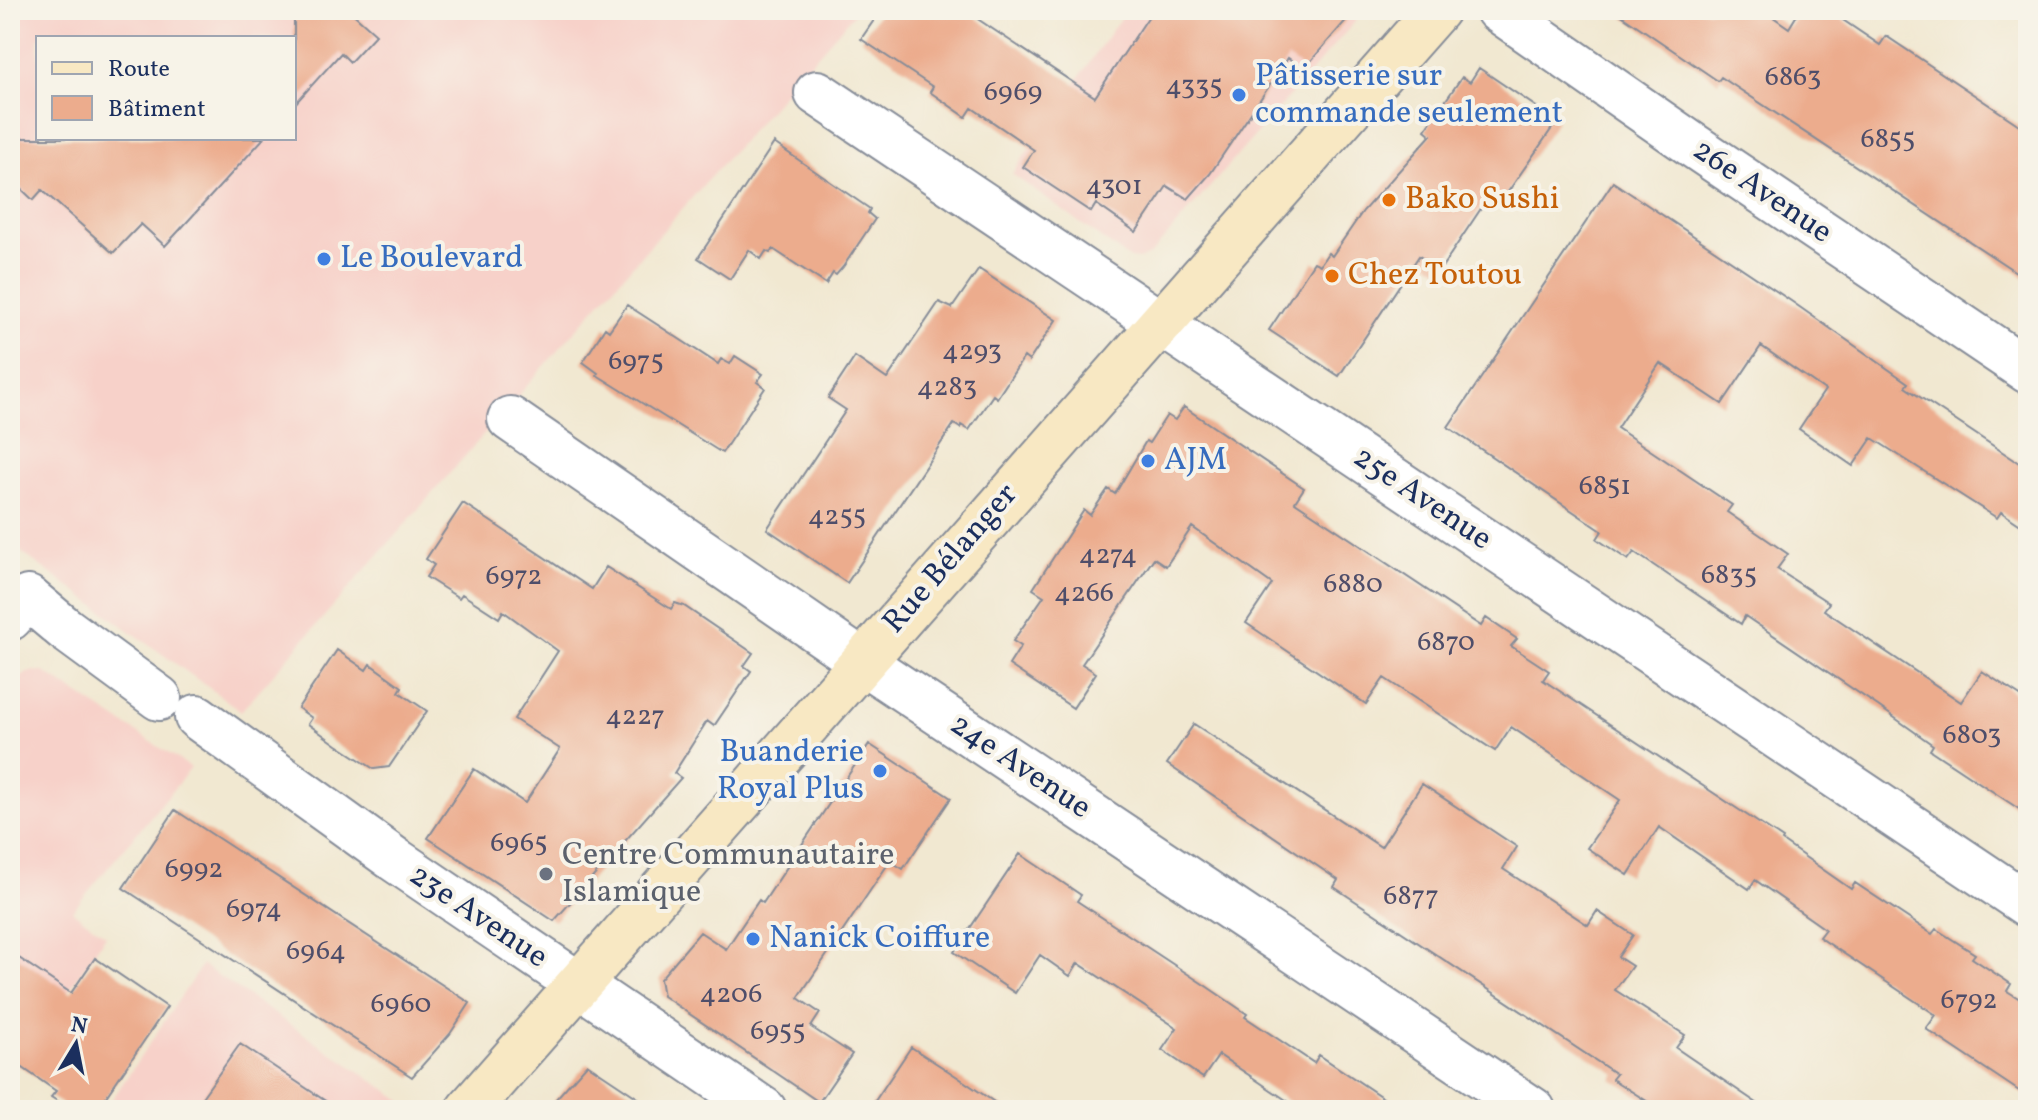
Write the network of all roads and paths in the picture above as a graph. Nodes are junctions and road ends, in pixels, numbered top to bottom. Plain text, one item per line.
1 (1437, 10) edge
2 (1498, 10) edge
3 (817, 93) dead end
4 (1161, 322) junction
5 (2028, 371) edge
6 (510, 419) dead end
7 (19, 608) edge
8 (861, 661) junction
9 (2028, 905) edge
10 (578, 986) junction
11 (468, 1110) edge
12 (764, 1110) edge
13 (1533, 1110) edge

1 - 4 street, Rue Bélanger
2 - 5 street, 26e Avenue
3 - 4 street, 25e Avenue
4 - 8 street, Rue Bélanger
4 - 9 street, 25e Avenue
6 - 8 street, 24e Avenue
7 - 10 street, 23e Avenue
8 - 10 street, Rue Bélanger
8 - 13 street, 24e Avenue
10 - 11 street, Rue Bélanger
10 - 12 street, 23e Avenue

